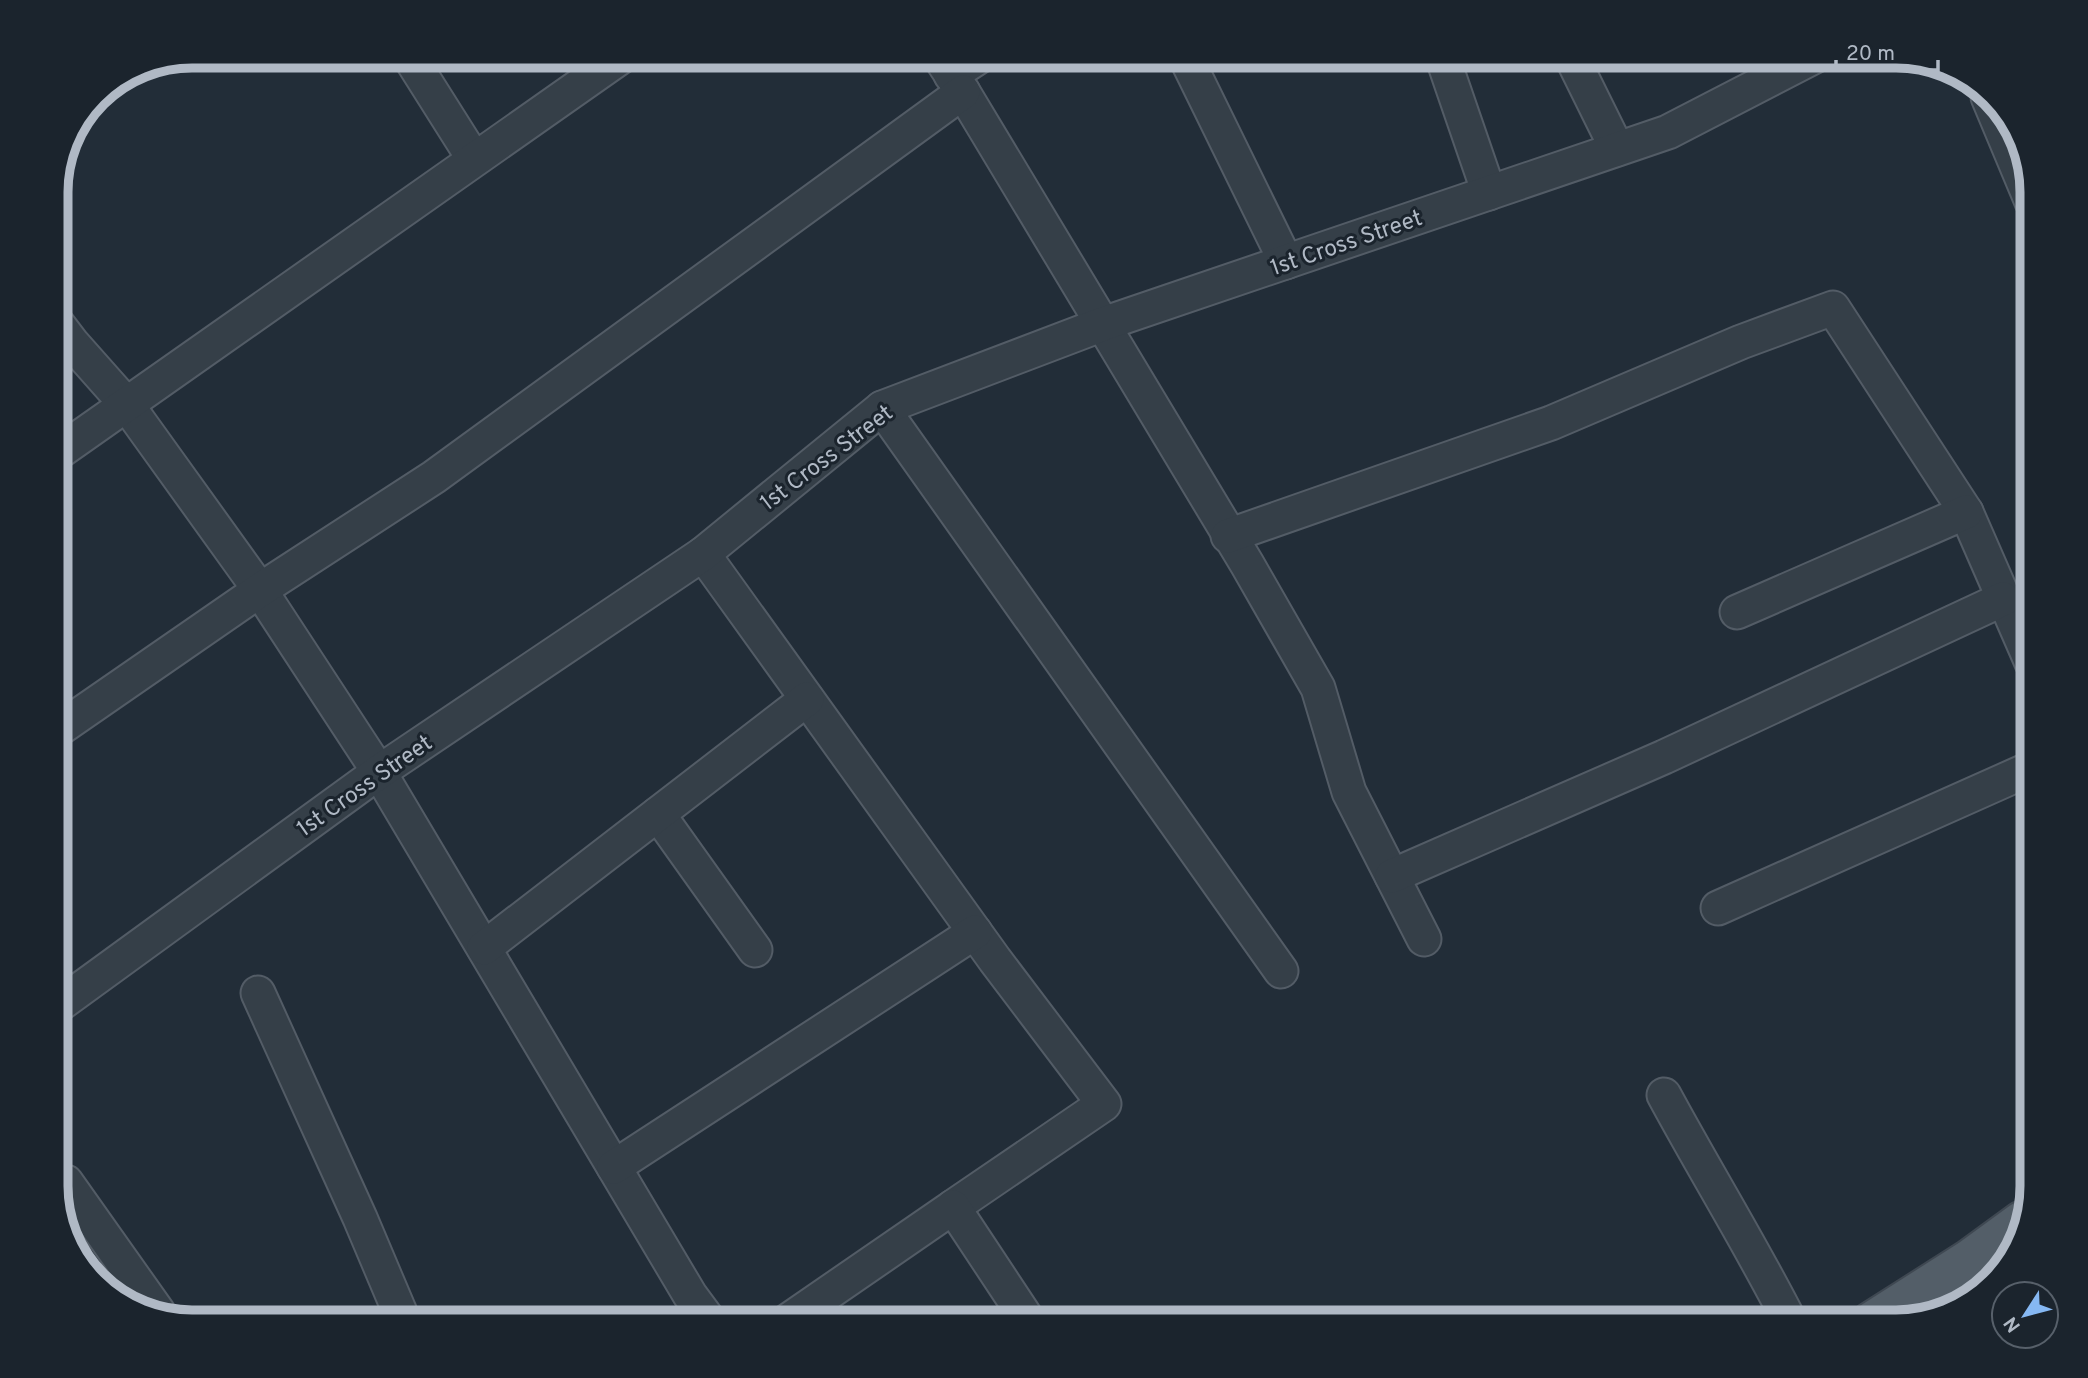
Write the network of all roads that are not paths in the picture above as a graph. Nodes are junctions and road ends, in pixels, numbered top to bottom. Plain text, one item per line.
1 (417, 68) edge
2 (605, 68) edge
3 (1191, 68) edge
4 (1446, 68) edge
5 (1577, 68) edge
6 (1792, 68) edge
7 (951, 74) edge
8 (1999, 123) edge
9 (1617, 149) junction
10 (474, 159) junction
11 (2016, 164) edge
12 (1489, 193) junction
13 (1286, 262) junction
14 (1103, 324) junction
15 (69, 339) edge
16 (127, 405) junction
17 (881, 408) junction
18 (69, 445) edge
19 (1966, 512) junction
20 (1228, 536) junction
21 (703, 554) junction
22 (260, 590) junction
23 (2003, 599) junction
24 (1737, 612) dead end
25 (2020, 637) edge
26 (807, 699) junction
27 (69, 722) edge
28 (379, 772) junction
29 (2020, 773) edge
30 (657, 814) junction
31 (1392, 876) junction
32 (1718, 908) dead end
33 (975, 932) junction
34 (1424, 939) dead end
35 (484, 948) junction
36 (755, 950) dead end
37 (1281, 971) dead end
38 (258, 993) dead end
39 (69, 998) edge
40 (1664, 1095) dead end
41 (614, 1167) junction
42 (69, 1187) edge
43 (953, 1207) junction
44 (2013, 1227) edge
45 (124, 1287) edge
46 (138, 1298) edge
47 (399, 1310) edge
48 (701, 1310) edge
49 (803, 1310) edge
50 (1021, 1310) edge
51 (1784, 1310) edge
52 (1889, 1310) edge

1 - 10 street
2 - 10 street
3 - 13 street
4 - 12 street
5 - 9 street
6 - 9 street, 1st Cross Street
7 - 14 street
7 - 22 street
8 - 11 street
9 - 12 street, 1st Cross Street
10 - 16 street
12 - 13 street, 1st Cross Street
13 - 14 street, 1st Cross Street
14 - 17 street, 1st Cross Street
14 - 20 street
15 - 16 street
16 - 18 street
16 - 22 street
17 - 21 street, 1st Cross Street
17 - 37 street
19 - 20 street
19 - 23 street
19 - 24 street
20 - 31 street
21 - 26 street
21 - 28 street, 1st Cross Street
22 - 27 street
22 - 28 street
23 - 25 street
23 - 31 street
26 - 30 street
26 - 33 street
28 - 35 street
28 - 39 street, 1st Cross Street
29 - 32 street
30 - 35 street
30 - 36 street
31 - 34 street
33 - 41 street
33 - 43 street
35 - 41 street
38 - 47 street
40 - 51 street
41 - 48 street
42 - 45 street
43 - 49 street
43 - 50 street
44 - 52 main road
45 - 46 street

